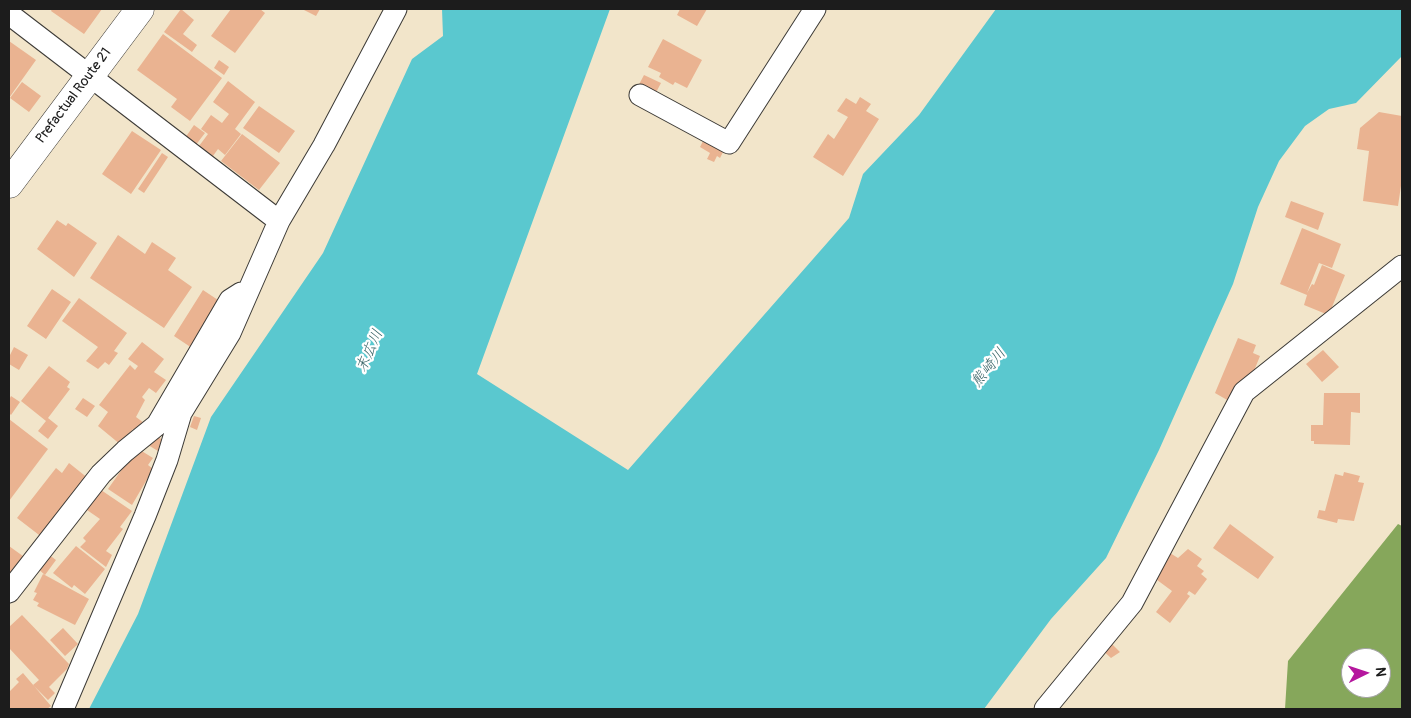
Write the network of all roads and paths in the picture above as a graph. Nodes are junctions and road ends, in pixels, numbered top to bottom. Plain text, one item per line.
1 (140, 9) edge
2 (396, 9) edge
3 (815, 9) edge
4 (9, 14) edge
5 (89, 76) junction
6 (640, 95) dead end
7 (9, 184) edge
8 (278, 221) junction
9 (1402, 266) edge
10 (247, 289) junction
11 (9, 592) edge
12 (62, 709) edge
13 (1045, 709) edge

1 - 5 main road, Prefactual Route 21
2 - 8 street
3 - 6 street
4 - 5 street
5 - 7 main road, Prefactual Route 21
5 - 8 street
8 - 10 street
9 - 13 street
10 - 11 street
10 - 12 street

